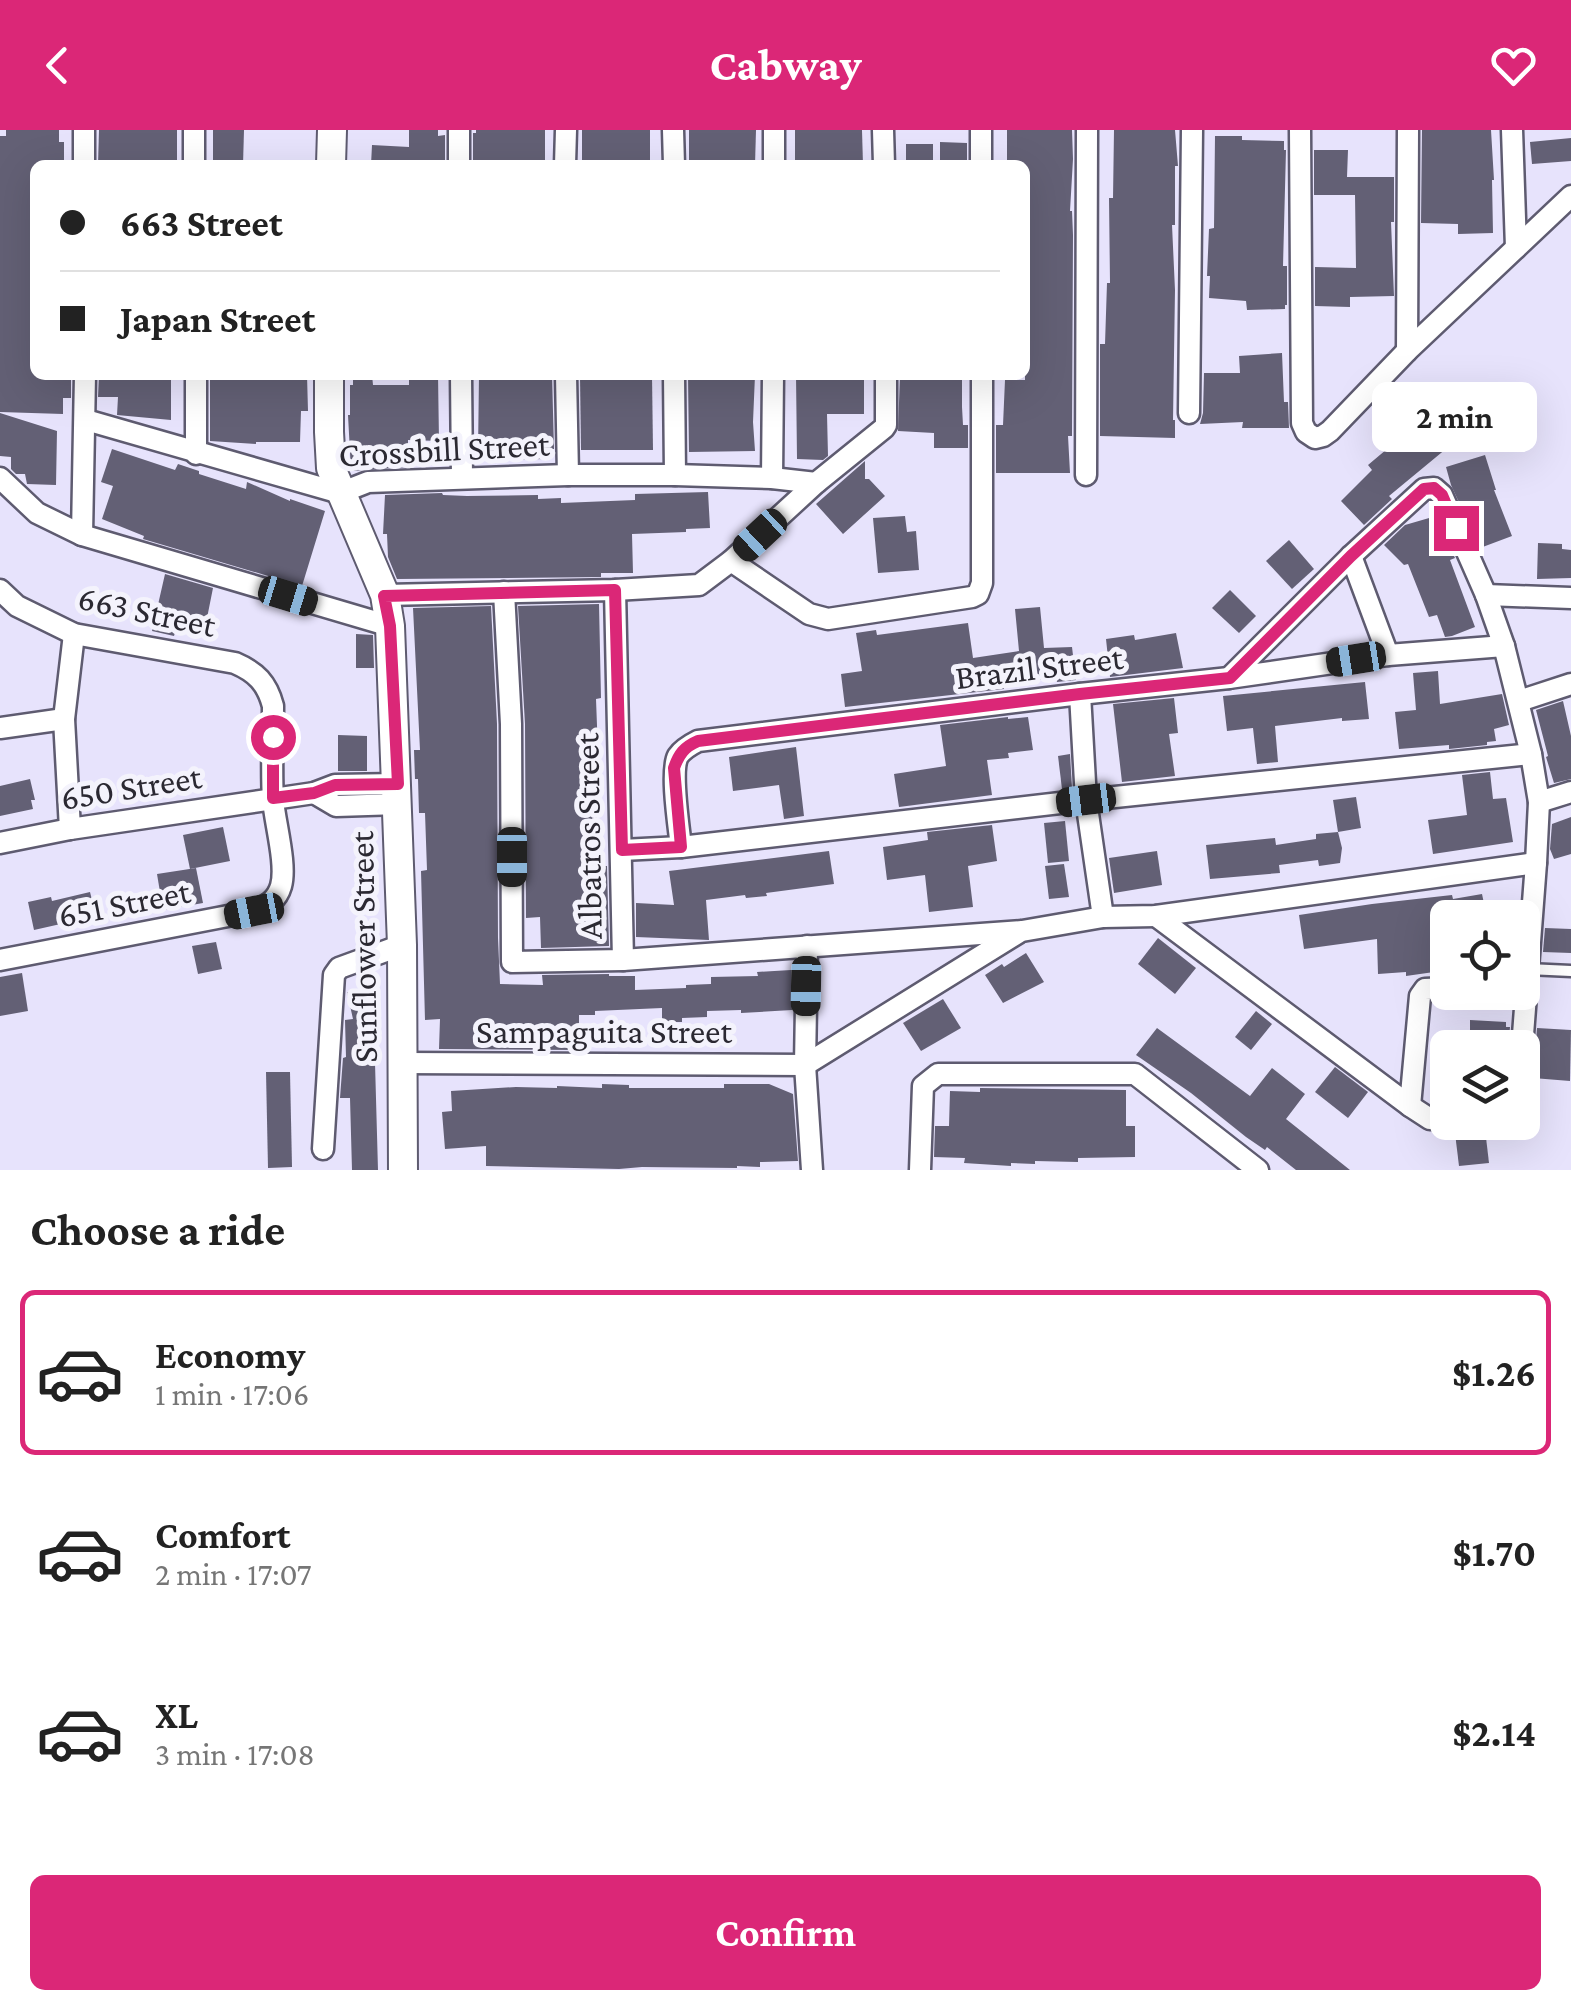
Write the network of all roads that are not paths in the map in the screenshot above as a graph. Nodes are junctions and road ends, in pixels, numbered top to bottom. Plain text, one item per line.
1 (84, 130) edge
2 (194, 130) edge
3 (332, 130) edge
4 (459, 130) edge
5 (566, 130) edge
6 (674, 130) edge
7 (774, 130) edge
8 (883, 130) edge
9 (982, 130) edge
10 (1087, 130) edge
11 (1192, 130) edge
12 (1300, 130) edge
13 (1408, 130) edge
14 (1512, 130) edge
15 (84, 160) edge
16 (194, 160) edge
17 (331, 160) edge
18 (459, 160) edge
19 (565, 160) edge
20 (674, 160) edge
21 (774, 160) edge
22 (884, 160) edge
23 (982, 160) edge
24 (1571, 196) edge
25 (1516, 248) junction
26 (1407, 351) junction
27 (86, 380) edge
28 (196, 380) edge
29 (329, 380) edge
30 (462, 380) edge
31 (566, 380) edge
32 (674, 380) edge
33 (773, 380) edge
34 (886, 380) edge
35 (982, 380) edge
36 (1189, 413) dead end
37 (86, 420) junction
38 (196, 454) junction
39 (568, 475) junction
40 (674, 475) junction
41 (1086, 475) dead end
42 (462, 477) junction
43 (0, 478) edge
44 (772, 478) junction
45 (816, 483) junction
46 (340, 493) junction
47 (82, 535) junction
48 (1351, 556) junction
49 (731, 562) junction
50 (0, 590) edge
51 (615, 590) junction
52 (504, 592) junction
53 (1486, 595) junction
54 (384, 596) junction
55 (1571, 598) edge
56 (8, 607) edge
57 (390, 626) junction
58 (74, 634) junction
59 (1504, 646) junction
60 (1388, 655) junction
61 (1230, 678) junction
62 (1571, 684) edge
63 (1080, 694) junction
64 (1519, 701) junction
65 (64, 718) junction
66 (0, 728) edge
67 (1531, 754) junction
68 (1571, 792) edge
69 (398, 794) junction
70 (273, 798) junction
71 (1086, 800) junction
72 (1539, 802) junction
73 (70, 829) junction
74 (0, 843) edge
75 (681, 847) junction
76 (622, 850) junction
77 (1536, 863) junction
78 (1533, 900) edge
79 (1156, 916) junction
80 (1103, 917) junction
81 (1022, 931) junction
82 (402, 945) junction
83 (806, 946) junction
84 (0, 960) edge
85 (623, 960) junction
86 (1571, 972) edge
87 (1540, 978) edge
88 (1430, 990) edge
89 (402, 1063) junction
90 (805, 1065) junction
91 (1410, 1106) junction
92 (1430, 1119) edge
93 (322, 1149) dead end
94 (403, 1170) edge
95 (812, 1170) edge
96 (920, 1170) edge
97 (1258, 1170) edge

1 - 15 street
2 - 16 street
3 - 17 main road
4 - 18 street
5 - 19 street
6 - 20 street
7 - 21 street
8 - 22 street
9 - 23 street
10 - 41 street
11 - 36 street
12 - 26 street
13 - 26 street
14 - 25 street
24 - 25 street
25 - 26 street
27 - 37 street
28 - 38 street
29 - 46 main road, Sunflower Street
30 - 42 street
31 - 39 street
32 - 40 street
33 - 44 street
34 - 45 street
35 - 49 street
37 - 38 street, Crossbill Street
37 - 47 street
38 - 46 street, Crossbill Street
39 - 40 street, Crossbill Street
39 - 42 street, Crossbill Street
40 - 44 street, Crossbill Street
42 - 46 street, Crossbill Street
43 - 47 street
44 - 45 street, Crossbill Street
45 - 49 street
46 - 54 main road, Sunflower Street
47 - 57 street
48 - 53 street
48 - 60 street
48 - 61 street
49 - 51 street
50 - 56 street, 663 Street
51 - 52 street
51 - 76 street, Albatros Street
52 - 54 street
52 - 85 street, Albatros Street
53 - 55 street
53 - 59 street
54 - 57 main road, Sunflower Street
56 - 58 street, 663 Street
57 - 69 main road, Sunflower Street
58 - 65 street
58 - 70 street, 663 Street
59 - 60 street, Brazil Street
59 - 64 street
60 - 61 street, Brazil Street
61 - 63 street, Brazil Street
62 - 64 street
63 - 71 street
63 - 75 street, Brazil Street
64 - 67 street
65 - 66 street
65 - 73 street
67 - 71 street
67 - 72 street
68 - 72 street
69 - 70 street, 650 Street
69 - 82 main road, Sunflower Street
70 - 73 street, 650 Street
70 - 84 street, 651 Street
71 - 75 street
71 - 80 street
72 - 77 street
73 - 74 street, 650 Street
75 - 76 street
76 - 85 street, Albatros Street
77 - 78 street
77 - 79 street
79 - 80 street
79 - 91 street
80 - 81 street
81 - 83 street
81 - 90 street
82 - 89 main road, Sunflower Street
82 - 93 street
83 - 85 street
83 - 90 street
86 - 87 lane
88 - 91 street
89 - 90 street, Sampaguita Street
89 - 94 main road, Sunflower Street
90 - 95 street
91 - 92 street
96 - 97 street

